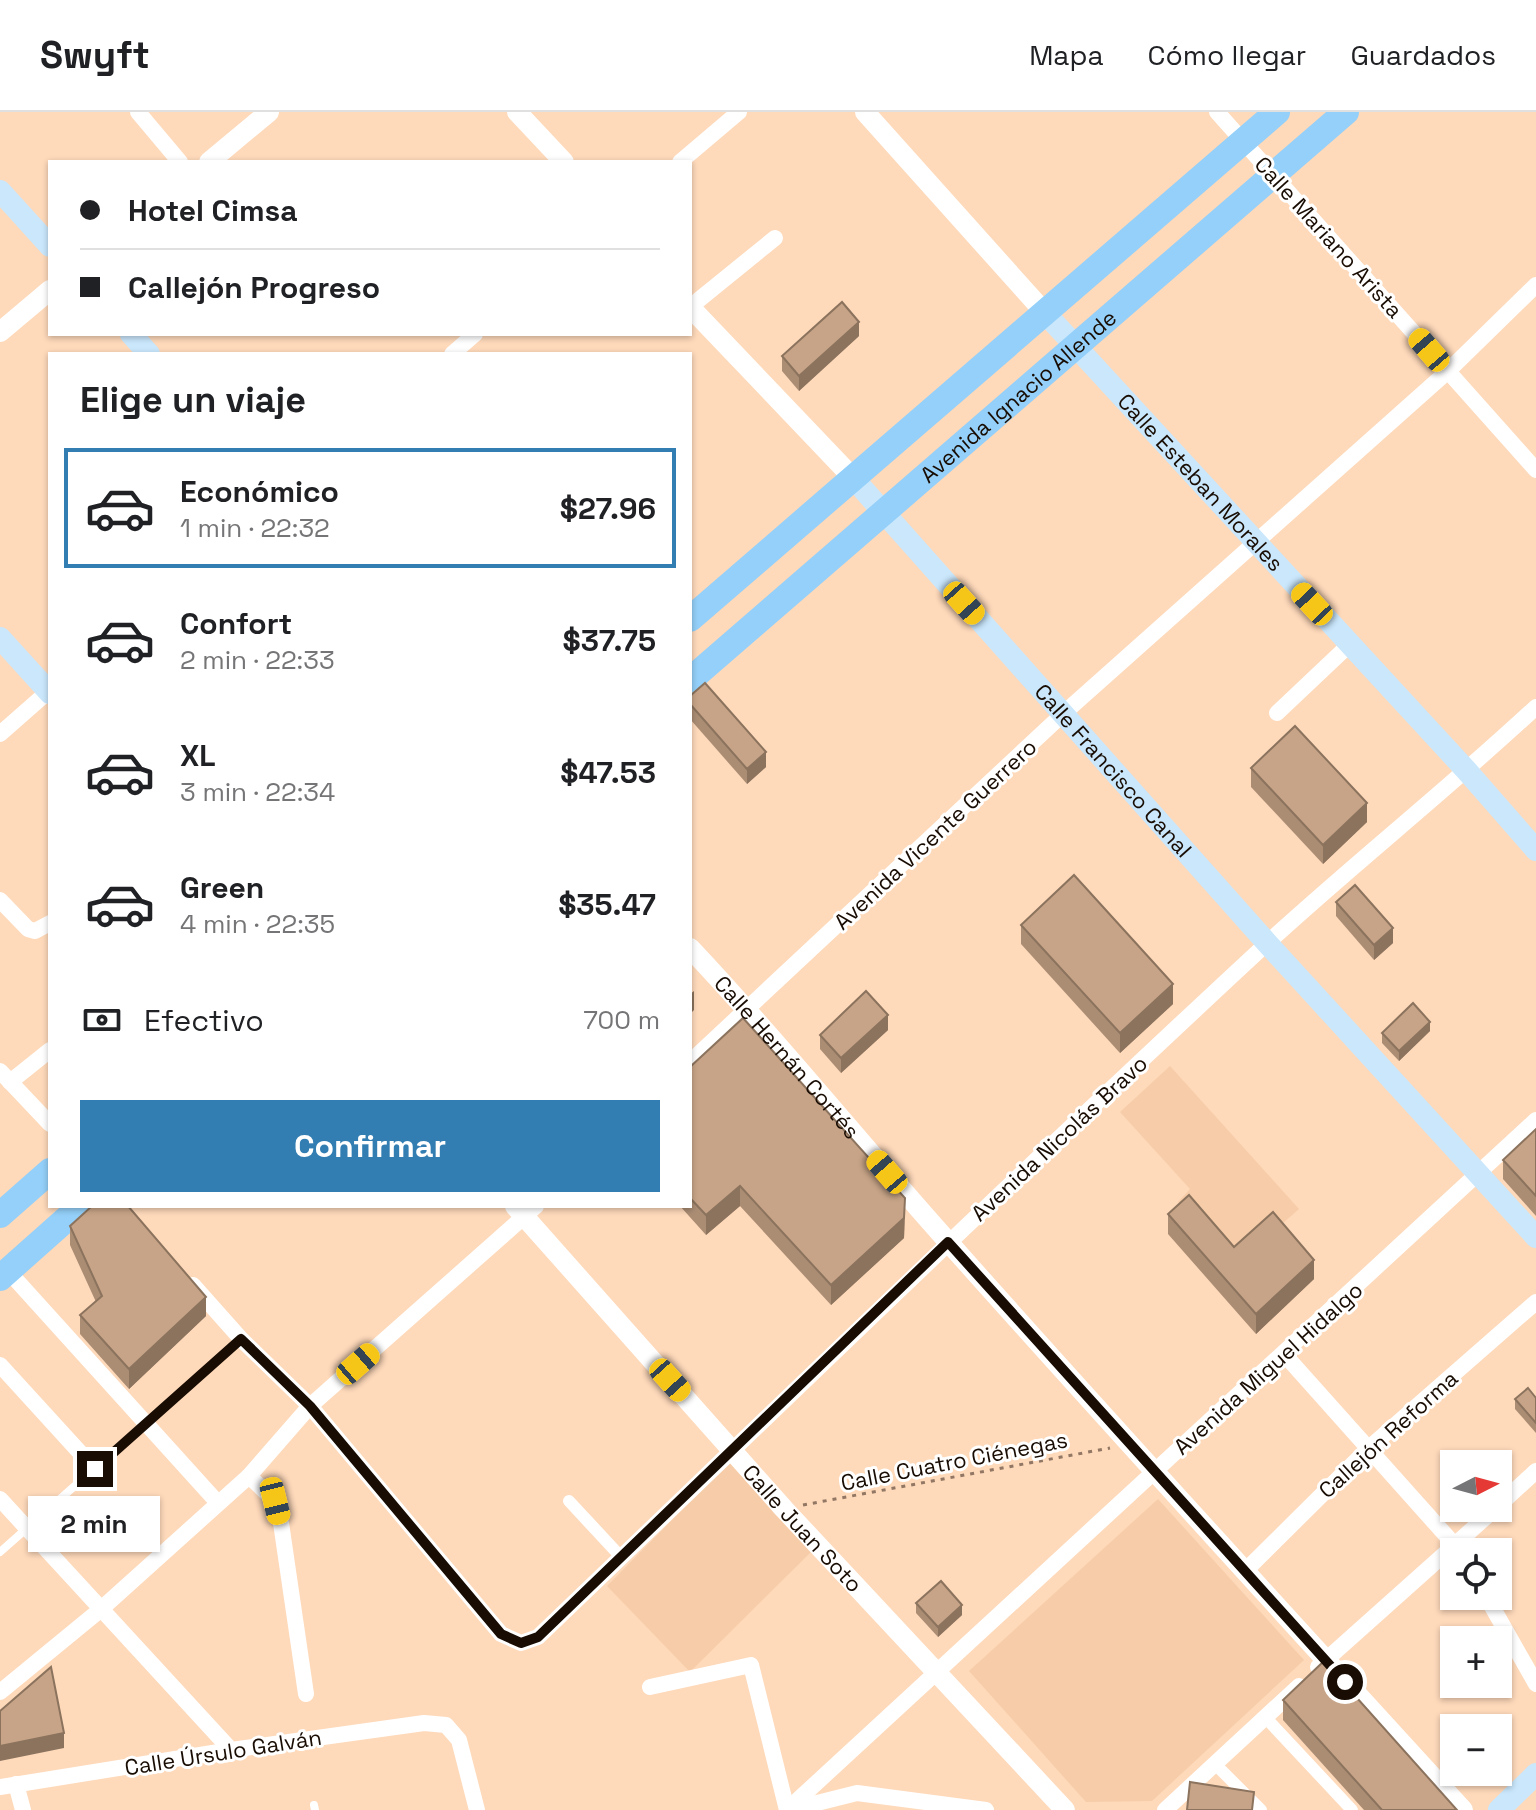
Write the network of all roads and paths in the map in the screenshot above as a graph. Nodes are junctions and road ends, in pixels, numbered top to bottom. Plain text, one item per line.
1 (138, 112) edge
2 (269, 112) edge
3 (517, 112) edge
4 (739, 112) edge
5 (865, 112) edge
6 (1217, 112) edge
7 (1277, 112) edge
8 (1346, 112) edge
9 (1243, 142) junction
10 (178, 160) edge
11 (211, 160) edge
12 (562, 160) edge
13 (682, 160) edge
14 (1274, 175) junction
15 (0, 191) edge
16 (775, 238) dead end
17 (48, 244) edge
18 (1536, 285) edge
19 (48, 292) edge
20 (692, 305) edge
21 (692, 309) edge
22 (1045, 313) junction
23 (0, 332) edge
24 (133, 336) edge
25 (473, 336) edge
26 (1074, 347) junction
27 (147, 352) edge
28 (454, 352) edge
29 (1448, 371) junction
30 (1536, 470) edge
31 (854, 479) junction
32 (884, 514) junction
33 (1257, 544) junction
34 (692, 617) edge
35 (0, 638) edge
36 (1350, 644) junction
37 (692, 678) edge
38 (48, 690) edge
39 (48, 692) edge
40 (1536, 707) edge
41 (1064, 713) junction
42 (1277, 713) dead end
43 (0, 734) edge
44 (1467, 771) junction
45 (1536, 850) edge
46 (0, 900) edge
47 (48, 924) edge
48 (1267, 943) junction
49 (692, 950) edge
50 (747, 1008) junction
51 (48, 1051) edge
52 (692, 1060) edge
53 (5, 1077) edge
54 (1536, 1120) edge
55 (48, 1122) edge
56 (48, 1173) edge
57 (1478, 1173) junction
58 (79, 1208) edge
59 (526, 1210) edge
60 (0, 1215) edge
61 (1536, 1237) edge
62 (948, 1242) junction
63 (182, 1273) edge
64 (4, 1274) edge
65 (1536, 1302) edge
66 (241, 1339) junction
67 (1284, 1354) junction
68 (0, 1365) edge
69 (310, 1406) junction
70 (146, 1423) junction
71 (1130, 1444) junction
72 (1369, 1448) junction
73 (733, 1449) junction
74 (95, 1469) junction
75 (1536, 1471) edge
76 (1154, 1472) junction
77 (249, 1476) junction
78 (1512, 1493) edge
79 (0, 1499) edge
80 (569, 1501) dead end
81 (218, 1503) junction
82 (784, 1509) junction
83 (1483, 1522) edge
84 (26, 1530) junction
85 (1450, 1538) edge
86 (1468, 1538) edge
87 (0, 1552) edge
88 (621, 1557) junction
89 (1440, 1564) edge
90 (1244, 1572) junction
91 (100, 1610) junction
92 (1494, 1610) edge
93 (1326, 1661) junction
94 (936, 1673) junction
95 (1536, 1684) edge
96 (650, 1687) dead end
97 (0, 1692) edge
98 (306, 1694) dead end
99 (1265, 1717) junction
100 (231, 1750) junction
101 (1215, 1764) junction
102 (1536, 1774) edge
103 (8, 1785) edge
104 (1536, 1797) edge
105 (1502, 1807) edge
106 (23, 1810) edge
107 (477, 1810) edge
108 (787, 1810) edge
109 (986, 1810) edge
110 (1065, 1810) edge
111 (1165, 1810) edge
112 (1261, 1810) edge
113 (1352, 1810) edge
114 (1463, 1810) edge

1 - 10 street
2 - 11 street
3 - 12 street
4 - 13 street
5 - 22 street, Calle Esteban Morales
6 - 9 street, Calle Mariano Arista
7 - 9 main road, Avenida Ignacio Allende
8 - 14 main road, Avenida Ignacio Allende
9 - 14 street, Calle Mariano Arista
9 - 22 main road, Avenida Ignacio Allende
14 - 26 main road, Avenida Ignacio Allende
14 - 29 street, Calle Mariano Arista
15 - 17 main road
16 - 20 street
18 - 29 street, Avenida Vicente Guerrero
19 - 23 street
21 - 31 street, Calle Francisco Canal
22 - 26 main road, Calle Esteban Morales
22 - 31 main road, Avenida Ignacio Allende
24 - 27 main road
25 - 28 street
26 - 32 main road, Avenida Ignacio Allende
26 - 33 main road, Calle Esteban Morales
29 - 30 street, Calle Mariano Arista
29 - 33 street, Avenida Vicente Guerrero
31 - 32 main road, Calle Francisco Canal
31 - 34 main road, Avenida Ignacio Allende
32 - 37 main road, Avenida Ignacio Allende
32 - 41 main road, Calle Francisco Canal
33 - 36 main road, Calle Esteban Morales
33 - 41 street, Avenida Vicente Guerrero
35 - 38 main road
36 - 42 street
36 - 44 main road, Calle Esteban Morales
39 - 43 street
40 - 44 street, Avenida Nicolás Bravo
41 - 48 main road, Calle Francisco Canal
41 - 50 street, Avenida Vicente Guerrero
44 - 45 main road, Calle Esteban Morales
44 - 48 street, Avenida Nicolás Bravo
46 - 47 street
48 - 57 main road, Calle Francisco Canal
48 - 62 street, Avenida Nicolás Bravo
49 - 50 street, Calle Hernán Cortés
50 - 52 street, Avenida Vicente Guerrero
50 - 62 street, Calle Hernán Cortés
51 - 53 street
53 - 55 street
54 - 57 street, Avenida Miguel Hidalgo
56 - 60 main road
57 - 61 main road, Calle Francisco Canal
57 - 67 street, Avenida Miguel Hidalgo
58 - 64 main road
59 - 69 street
59 - 73 street, Calle Juan Soto
62 - 71 street, Calle Hernán Cortés
62 - 73 street, Avenida Nicolás Bravo
63 - 66 street
64 - 70 street
65 - 72 street, Callejón Reforma
66 - 69 street
66 - 70 lane
67 - 72 street
67 - 76 street, Avenida Miguel Hidalgo
68 - 74 street
69 - 77 street
69 - 88 street, Avenida Nicolás Bravo
70 - 74 lane
70 - 81 street
71 - 76 street, Calle Hernán Cortés
71 - 82 path, Calle Cuatro Ciénegas
72 - 85 street
72 - 90 street, Callejón Reforma
73 - 82 street, Calle Juan Soto
73 - 88 street, Avenida Nicolás Bravo
74 - 84 lane
75 - 78 street
76 - 90 street, Calle Hernán Cortés
76 - 94 street, Avenida Miguel Hidalgo
77 - 81 street
77 - 98 street
79 - 84 street
80 - 88 street
81 - 91 street
82 - 94 street, Calle Juan Soto
83 - 86 street
84 - 87 lane
84 - 91 street
89 - 93 street
90 - 93 street, Calle Hernán Cortés
91 - 97 street
91 - 100 street
92 - 95 street
93 - 99 street
93 - 114 street, Calle Hernán Cortés
94 - 108 street, Avenida Miguel Hidalgo
94 - 110 street, Calle Juan Soto
96 - 108 street
99 - 101 street
99 - 113 street
100 - 103 street, Calle Úrsulo Galván
100 - 107 street, Calle Úrsulo Galván
101 - 111 street
101 - 112 street
102 - 105 main road
103 - 106 street
104 - 105 main road
108 - 109 street

